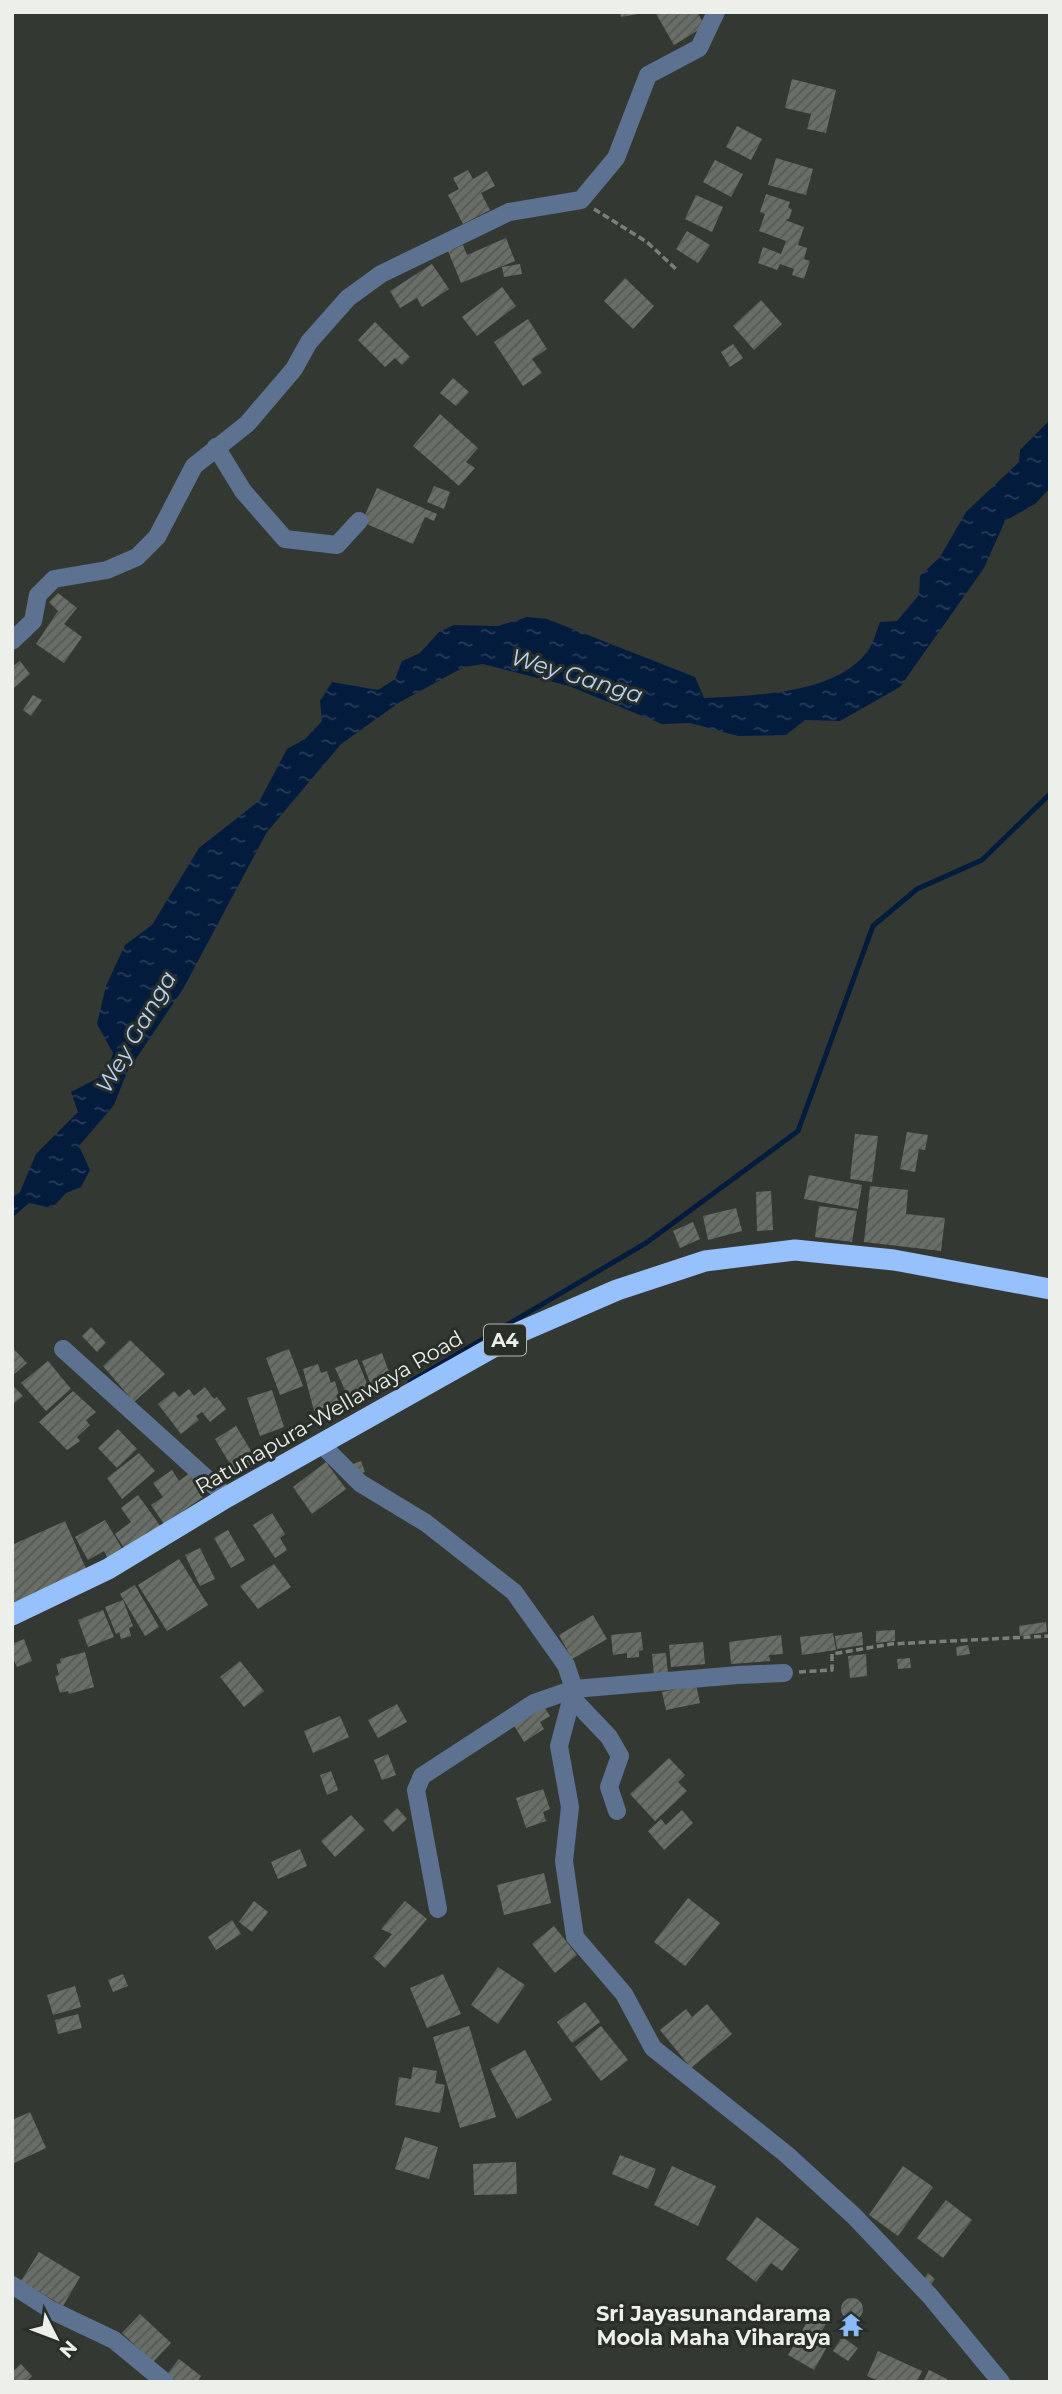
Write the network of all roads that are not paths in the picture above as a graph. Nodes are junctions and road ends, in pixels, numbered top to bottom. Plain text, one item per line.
1 (716, 12) edge
2 (216, 447) junction
3 (359, 521) dead end
4 (12, 641) edge
5 (1050, 1289) edge
6 (63, 1349) dead end
7 (322, 1445) junction
8 (227, 1497) junction
9 (12, 1615) edge
10 (784, 1673) road end
11 (573, 1693) junction
12 (617, 1811) dead end
13 (438, 1909) dead end
14 (12, 2285) edge
15 (165, 2382) edge
16 (1001, 2382) edge

1 - 2 street
2 - 3 street
2 - 4 street
5 - 7 highway, Ratunapura-Wellawaya Road / A4
6 - 8 street
7 - 8 highway, Ratunapura-Wellawaya Road / A4
7 - 11 street
8 - 9 highway, Ratunapura-Wellawaya Road / A4
10 - 11 street
11 - 12 street
11 - 13 street
11 - 16 street
14 - 15 street

